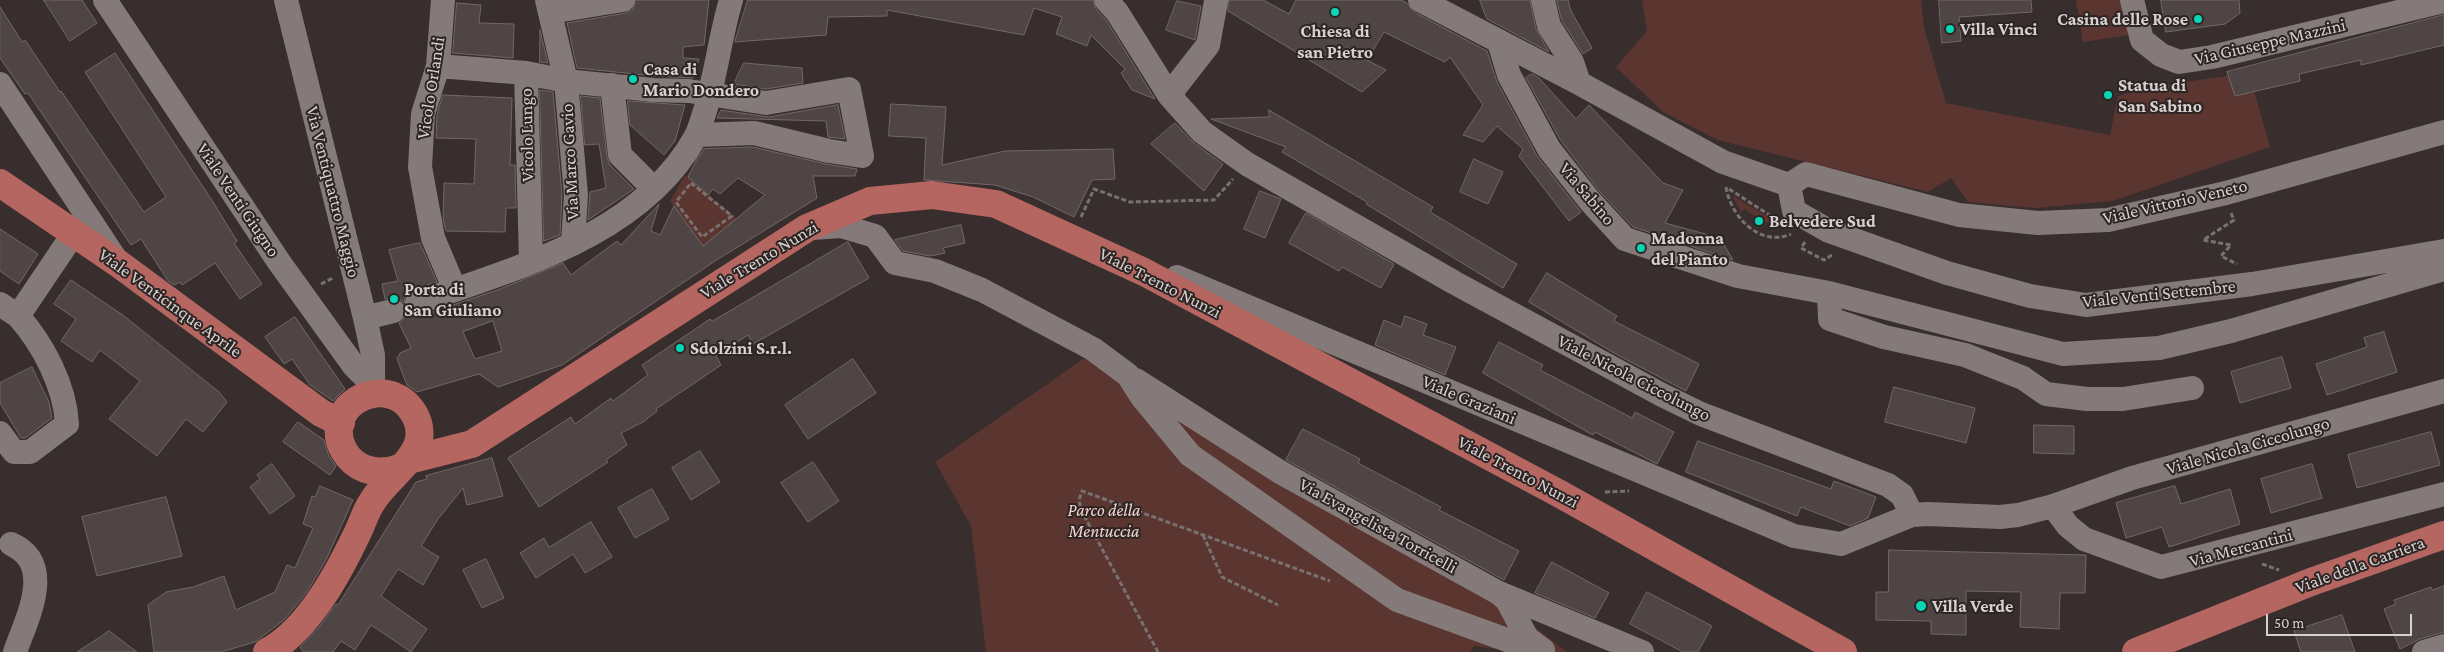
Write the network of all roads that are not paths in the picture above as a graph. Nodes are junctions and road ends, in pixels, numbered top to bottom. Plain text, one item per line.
1 (105, 0) edge
2 (286, 0) edge
3 (442, 0) edge
4 (623, 0) edge
5 (731, 0) edge
6 (1106, 0) edge
7 (1211, 0) edge
8 (1420, 0) edge
9 (1543, 0) edge
10 (2132, 0) edge
11 (2444, 1) edge
12 (579, 3) edge
13 (548, 6) edge
14 (1499, 42) junction
15 (438, 66) junction
16 (526, 73) junction
17 (566, 81) junction
18 (1579, 83) junction
19 (0, 84) edge
20 (612, 85) junction
21 (710, 94) junction
22 (1169, 95) junction
23 (2444, 132) edge
24 (697, 135) junction
25 (0, 183) edge
26 (1789, 185) junction
27 (654, 189) junction
28 (807, 228) junction
29 (74, 234) junction
30 (573, 244) junction
31 (2444, 251) edge
32 (531, 261) junction
33 (119, 264) junction
34 (2444, 269) edge
35 (1144, 272) junction
36 (455, 290) junction
37 (1829, 293) junction
38 (417, 303) dead end
39 (9, 310) edge
40 (393, 312) dead end
41 (365, 318) junction
42 (1128, 375) junction
43 (2192, 388) dead end
44 (377, 389) junction
45 (2444, 391) edge
46 (341, 422) junction
47 (0, 433) edge
48 (409, 455) junction
49 (362, 468) junction
50 (2444, 494) edge
51 (372, 502) junction
52 (2053, 506) junction
53 (1912, 516) junction
54 (2444, 535) edge
55 (11, 544) dead end
56 (1497, 592) junction
57 (2444, 646) edge
58 (15, 652) edge
59 (267, 652) edge
60 (1540, 652) edge
61 (1546, 652) edge
62 (1642, 652) edge
63 (1843, 652) edge
64 (2136, 652) edge
65 (2424, 652) edge

1 - 44 street, Viale Venti Giugno
2 - 41 street, Via Ventiquattro Maggio
3 - 15 street, Vicolo Orlandi
4 - 12 street
5 - 21 street
6 - 22 street, Viale Nicola Ciccolungo
7 - 22 street
8 - 14 street
9 - 18 street
10 - 11 street, Via Giuseppe Mazzini
12 - 13 street
13 - 17 street
14 - 18 street
14 - 37 street, Via Sabino
15 - 16 street
15 - 36 street, Vicolo Orlandi
16 - 17 street, Vicolo Lungo
16 - 32 street, Vicolo Lungo
17 - 20 street, Vicolo Lungo
17 - 30 street, Via Marco Gavio
18 - 26 street
19 - 33 street
20 - 21 street, Vicolo Lungo
20 - 27 street
21 - 24 street
21 - 24 street, Vicolo Lungo
22 - 53 street, Viale Nicola Ciccolungo
23 - 26 street, Viale Vittorio Veneto
24 - 27 street
25 - 29 main road, Viale Venticinque Aprile
26 - 31 street, Viale Venti Settembre
27 - 30 street
28 - 35 main road, Viale Trento Nunzi
28 - 42 street, Via Evangelista Torricelli
28 - 48 main road, Viale Trento Nunzi
29 - 33 main road, Viale Venticinque Aprile
29 - 39 street
30 - 32 street
32 - 36 street
33 - 46 main road, Viale Venticinque Aprile
34 - 37 street, Via Sabino
35 - 53 street, Viale Graziani
35 - 63 main road, Viale Trento Nunzi
36 - 38 street
37 - 43 street
39 - 47 street
40 - 41 street
41 - 44 street, Via Ventiquattro Maggio
42 - 56 street, Via Evangelista Torricelli
42 - 60 street, Via Evangelista Torricelli
44 - 46 main road
44 - 48 main road
45 - 52 street, Viale Nicola Ciccolungo
46 - 49 main road
48 - 49 main road
48 - 51 main road
49 - 51 main road
50 - 52 street, Via Mercantini
51 - 59 main road
52 - 53 street, Viale Nicola Ciccolungo
54 - 64 main road, Viale della Carriera
55 - 58 street
56 - 61 street
56 - 62 street, Via Evangelista Torricelli
57 - 65 street

